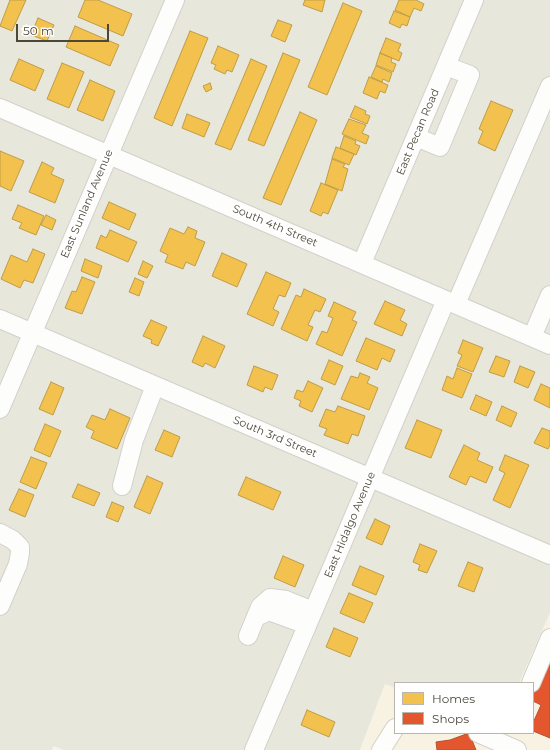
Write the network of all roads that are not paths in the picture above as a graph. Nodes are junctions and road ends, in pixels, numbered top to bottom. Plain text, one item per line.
1 (175, 0) edge
2 (474, 0) edge
3 (446, 66) junction
4 (550, 86) edge
5 (0, 108) edge
6 (416, 137) junction
7 (108, 155) junction
8 (362, 264) junction
9 (550, 295) edge
10 (451, 302) junction
11 (0, 319) edge
12 (33, 333) junction
13 (532, 337) junction
14 (550, 345) edge
15 (155, 386) junction
16 (0, 408) edge
17 (369, 478) junction
18 (122, 486) dead end
19 (0, 533) edge
20 (550, 555) edge
21 (0, 606) edge
22 (310, 618) junction
23 (248, 636) dead end
24 (550, 638) edge
25 (531, 682) edge
26 (394, 730) edge
27 (481, 734) edge
28 (511, 743) edge
29 (254, 750) edge
30 (381, 750) edge

1 - 7 street, East Sunland Avenue
2 - 3 street, East Pecan Road
3 - 6 street, East Pecan Road
3 - 6 street
4 - 10 street, East Hidalgo Avenue
5 - 7 street, South 4th Street
6 - 8 street, East Pecan Road
7 - 8 street, South 4th Street
7 - 12 street, East Sunland Avenue
8 - 10 street, South 4th Street
9 - 13 street
10 - 13 street, South 4th Street
10 - 17 street, East Hidalgo Avenue
11 - 12 street, South 3rd Street
12 - 15 street, South 3rd Street
12 - 16 street, East Sunland Avenue
13 - 14 street, South 4th Street
15 - 17 street, South 3rd Street
15 - 18 street
17 - 20 street, South 3rd Street
17 - 22 street, East Hidalgo Avenue
19 - 21 street
22 - 23 street
22 - 29 street, East Hidalgo Avenue
24 - 25 street
26 - 30 street
27 - 28 street

